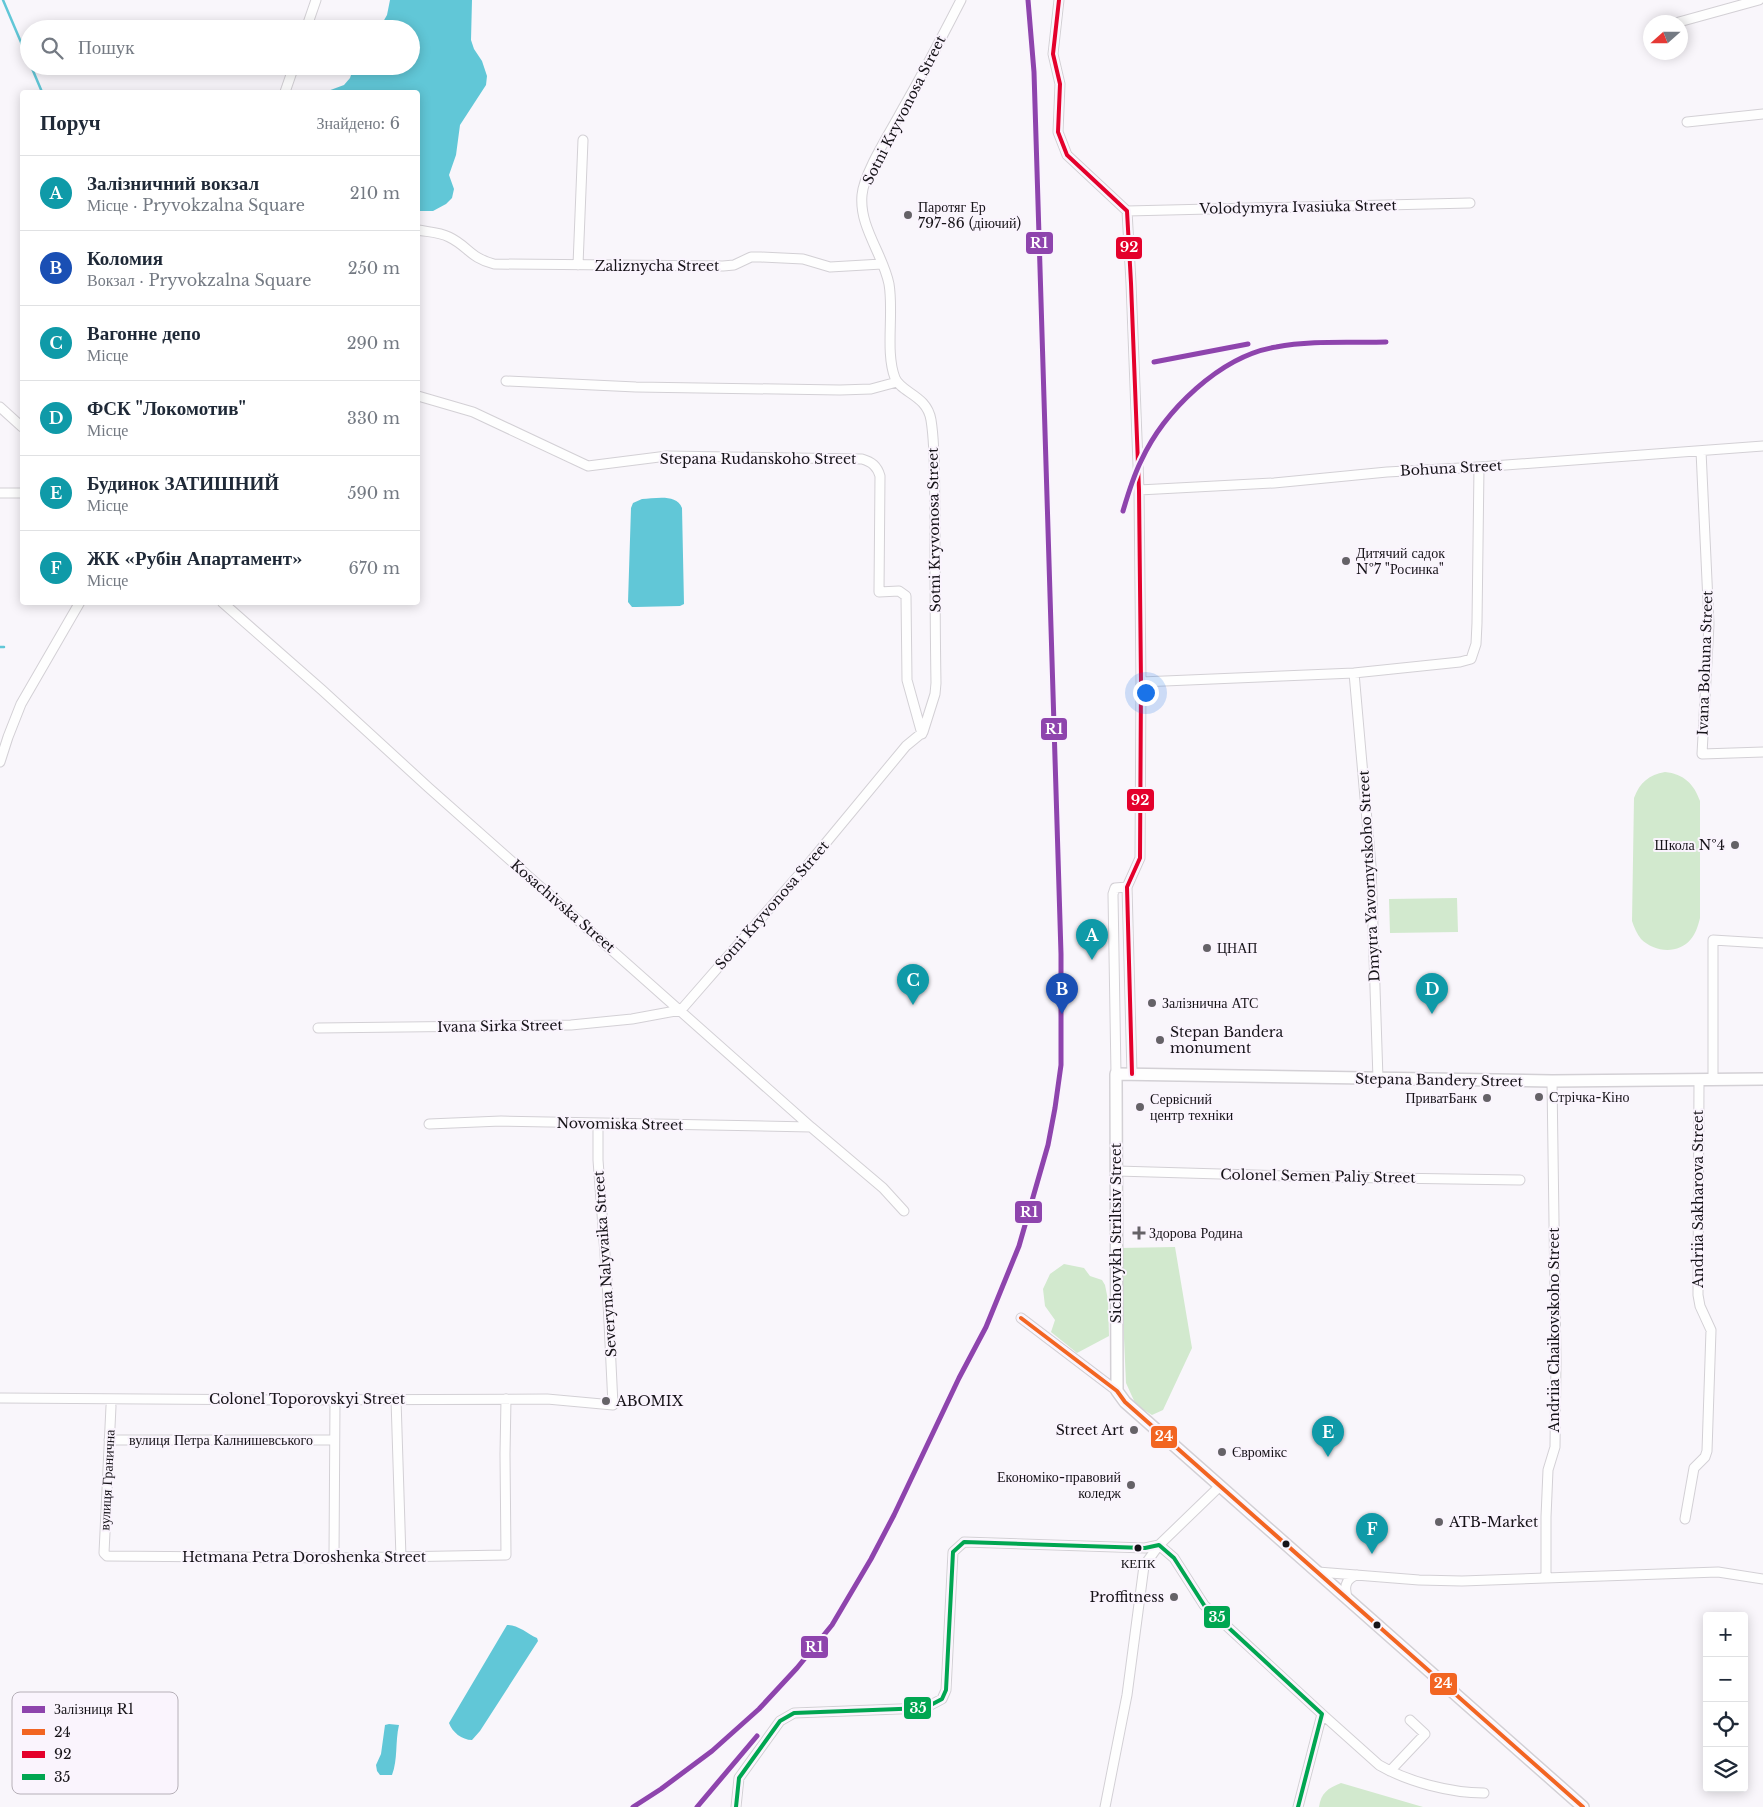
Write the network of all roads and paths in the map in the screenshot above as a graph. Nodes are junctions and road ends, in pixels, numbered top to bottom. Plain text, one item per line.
1 (316, 0) edge
2 (961, 0) edge
3 (1059, 0) edge
4 (1759, 0) edge
5 (309, 20) edge
6 (1688, 20) edge
7 (291, 75) edge
8 (286, 90) edge
9 (1763, 114) edge
10 (1686, 122) dead end
11 (583, 140) dead end
12 (1470, 203) dead end
13 (1126, 211) junction
14 (420, 230) edge
15 (882, 264) junction
16 (578, 265) junction
17 (506, 381) dead end
18 (897, 382) junction
19 (420, 397) edge
20 (0, 407) edge
21 (20, 425) edge
22 (1763, 446) edge
23 (1701, 451) junction
24 (1479, 467) junction
25 (1139, 490) junction
26 (0, 493) edge
27 (20, 493) edge
28 (78, 605) edge
29 (225, 605) edge
30 (1354, 673) junction
31 (1141, 682) junction
32 (922, 734) junction
33 (1763, 752) edge
34 (0, 762) edge
35 (1127, 887) junction
36 (1763, 943) edge
37 (681, 1010) junction
38 (318, 1028) dead end
39 (1116, 1074) junction
40 (1132, 1074) junction
41 (1378, 1079) junction
42 (1763, 1079) edge
43 (1699, 1080) junction
44 (1712, 1080) junction
45 (1552, 1081) junction
46 (429, 1124) dead end
47 (598, 1124) junction
48 (811, 1127) junction
49 (1116, 1171) junction
50 (1520, 1180) dead end
51 (904, 1211) dead end
52 (1021, 1318) dead end
53 (1117, 1391) junction
54 (0, 1398) edge
55 (335, 1399) junction
56 (396, 1399) junction
57 (506, 1399) junction
58 (613, 1405) joint
59 (111, 1406) dead end
60 (109, 1440) junction
61 (334, 1440) junction
62 (1220, 1486) junction
63 (1685, 1519) dead end
64 (1160, 1545) junction
65 (104, 1554) joint
66 (334, 1558) junction
67 (401, 1558) junction
68 (1318, 1572) junction
69 (1357, 1575) junction
70 (1546, 1578) junction
71 (1763, 1579) edge
72 (1348, 1600) junction
73 (1322, 1714) junction
74 (1410, 1720) dead end
75 (1390, 1771) junction
76 (1484, 1793) dead end
77 (736, 1807) edge
78 (1105, 1807) edge
79 (1298, 1807) edge
80 (1583, 1807) edge

1 - 5 street
2 - 15 street, Sotni Kryvonosa Street
3 - 13 street
4 - 6 street
7 - 8 street
9 - 10 street
11 - 16 street, Zaliznycha Street
12 - 13 street, Volodymyra Ivasiuka Street
13 - 25 street
14 - 16 street, Zaliznycha Street
15 - 16 street, Zaliznycha Street
15 - 18 street, Sotni Kryvonosa Street
17 - 18 street
18 - 32 street, Sotni Kryvonosa Street
19 - 32 street, Stepana Rudanskoho Street
20 - 21 street
22 - 23 street, Bohuna Street
23 - 24 street, Bohuna Street
23 - 33 street, Ivana Bohuna Street
24 - 25 street, Bohuna Street
24 - 30 street
25 - 31 street
26 - 27 street
28 - 34 street
29 - 37 street, Kosachivska Street
30 - 31 street
30 - 41 street, Dmytra Yavornytskoho Street
31 - 35 street
32 - 37 street, Sotni Kryvonosa Street
35 - 39 street
35 - 40 street
36 - 44 street
37 - 38 street, Ivana Sirka Street
37 - 48 street, Kosachivska Street
39 - 40 street, Stepana Bandery Street
39 - 49 street, Sichovykh Striltsiv Street
40 - 41 street, Stepana Bandery Street
41 - 45 street, Stepana Bandery Street
42 - 44 street, Stepana Bandery Street
43 - 44 street, Stepana Bandery Street
43 - 45 street, Stepana Bandery Street
43 - 63 street, Andriia Sakharova Street
45 - 70 street, Andriia Chaikovskoho Street
46 - 47 street, Novomiska Street
47 - 48 street, Novomiska Street
47 - 58 street, Severyna Nalyvaika Street
48 - 51 street, Kosachivska Street
49 - 50 street, Colonel Semen Paliy Street
49 - 53 street, Sichovykh Striltsiv Street
52 - 53 street
53 - 62 street
54 - 55 street, Colonel Toporovskyi Street
55 - 56 street, Colonel Toporovskyi Street
55 - 61 street
56 - 57 street, Colonel Toporovskyi Street
56 - 67 street
57 - 58 street, Colonel Toporovskyi Street
57 - 67 street, Hetmana Petra Doroshenka Street
59 - 60 street, вулиця Гранична
60 - 61 street, вулиця Петра Калнишевського
60 - 65 street, вулиця Гранична
61 - 66 street
62 - 64 street
62 - 68 street
64 - 73 street
64 - 77 street
64 - 78 street
65 - 66 street, Hetmana Petra Doroshenka Street
66 - 67 street, Hetmana Petra Doroshenka Street
68 - 69 street
68 - 72 street
69 - 70 street
69 - 72 street
70 - 71 street
72 - 80 street
73 - 75 street
73 - 79 street
74 - 75 street
75 - 76 street

